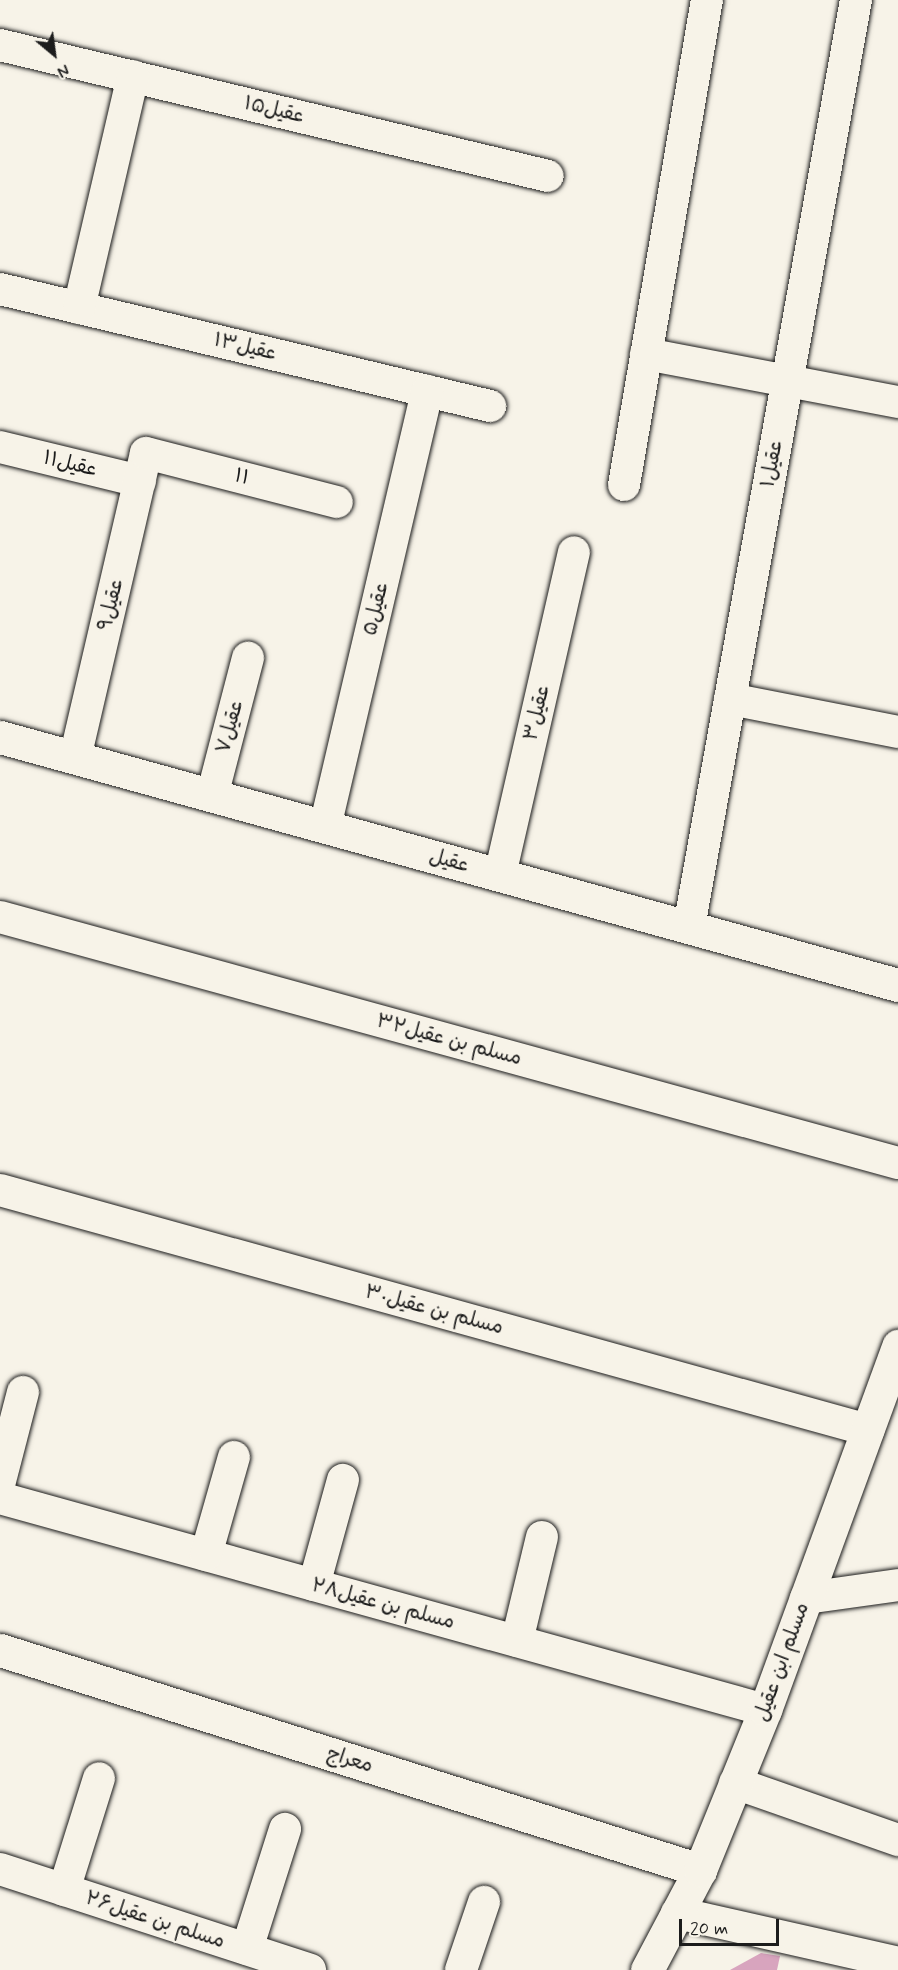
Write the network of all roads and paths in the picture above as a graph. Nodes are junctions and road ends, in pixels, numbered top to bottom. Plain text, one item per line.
1 (707, 0) edge
2 (856, 0) edge
3 (0, 45) edge
4 (133, 76) junction
5 (548, 176) dead end
6 (0, 289) edge
7 (79, 308) junction
8 (646, 354) junction
9 (787, 381) junction
10 (427, 391) junction
11 (898, 402) edge
12 (490, 406) dead end
13 (0, 447) edge
14 (143, 467) junction
15 (624, 485) dead end
16 (337, 502) dead end
17 (574, 552) dead end
18 (248, 658) dead end
19 (730, 699) junction
20 (898, 732) edge
21 (0, 737) edge
22 (75, 758) junction
23 (213, 795) junction
24 (325, 827) junction
25 (500, 875) junction
26 (0, 917) edge
27 (689, 927) junction
28 (898, 985) edge
29 (898, 1163) edge
30 (0, 1190) edge
31 (898, 1346) edge
32 (23, 1392) dead end
33 (868, 1430) junction
34 (234, 1457) dead end
35 (343, 1480) dead end
36 (0, 1481) edge
37 (0, 1497) edge
38 (542, 1537) dead end
39 (206, 1555) junction
40 (314, 1585) junction
41 (898, 1585) edge
42 (806, 1598) junction
43 (517, 1641) junction
44 (0, 1650) edge
45 (765, 1710) junction
46 (99, 1778) dead end
47 (735, 1783) junction
48 (285, 1830) dead end
49 (898, 1840) edge
50 (0, 1869) edge
51 (700, 1870) junction
52 (64, 1890) junction
53 (484, 1902) dead end
54 (677, 1913) junction
55 (247, 1950) junction
56 (898, 1964) edge
57 (310, 1970) edge
58 (461, 1970) edge
59 (647, 1970) edge

1 - 8 street
2 - 9 street, عقیل۱
3 - 4 street, عقیل۱۵
4 - 5 street, عقیل۱۵
4 - 7 street
6 - 7 street, عقیل۱۳
7 - 10 street, عقیل۱۳
8 - 9 street
8 - 15 street
9 - 11 street
9 - 19 street, عقیل۱
10 - 12 street, عقیل۱۳
10 - 24 street, عقیل۵
13 - 14 street, عقیل۱۱
14 - 16 street, ۱۱
14 - 22 street, عقیل۹
17 - 25 street, عقیل۳
18 - 23 street, عقیل۷
19 - 20 street
19 - 27 street, عقیل۱
21 - 22 street, عقیل
22 - 23 street, عقیل
23 - 24 street, عقیل
24 - 25 street, عقیل
25 - 27 street, عقیل
26 - 29 street, مسلم بن عقیل۳۲
27 - 28 street, عقیل
30 - 33 street, مسلم بن عقیل۳۰
31 - 33 street, مسلم ابن عقیل
32 - 36 street
33 - 42 street, مسلم ابن عقیل
34 - 39 street
35 - 40 street
37 - 39 street, مسلم بن عقیل۲۸
38 - 43 street
39 - 40 street, مسلم بن عقیل۲۸
40 - 43 street, مسلم بن عقیل۲۸
41 - 42 street
42 - 45 street, مسلم ابن عقیل
43 - 45 street, مسلم بن عقیل۲۸
44 - 51 street, معراج
45 - 47 street, مسلم ابن عقیل
46 - 52 street
47 - 49 street
47 - 51 street, مسلم ابن عقیل
48 - 55 street
50 - 52 street, مسلم بن عقیل۲۶
51 - 54 street, مسلم ابن عقیل
52 - 55 street, مسلم بن عقیل۲۶
53 - 58 street
54 - 56 street
54 - 59 street, مسلم ابن عقیل
55 - 57 street, مسلم بن عقیل۲۶

